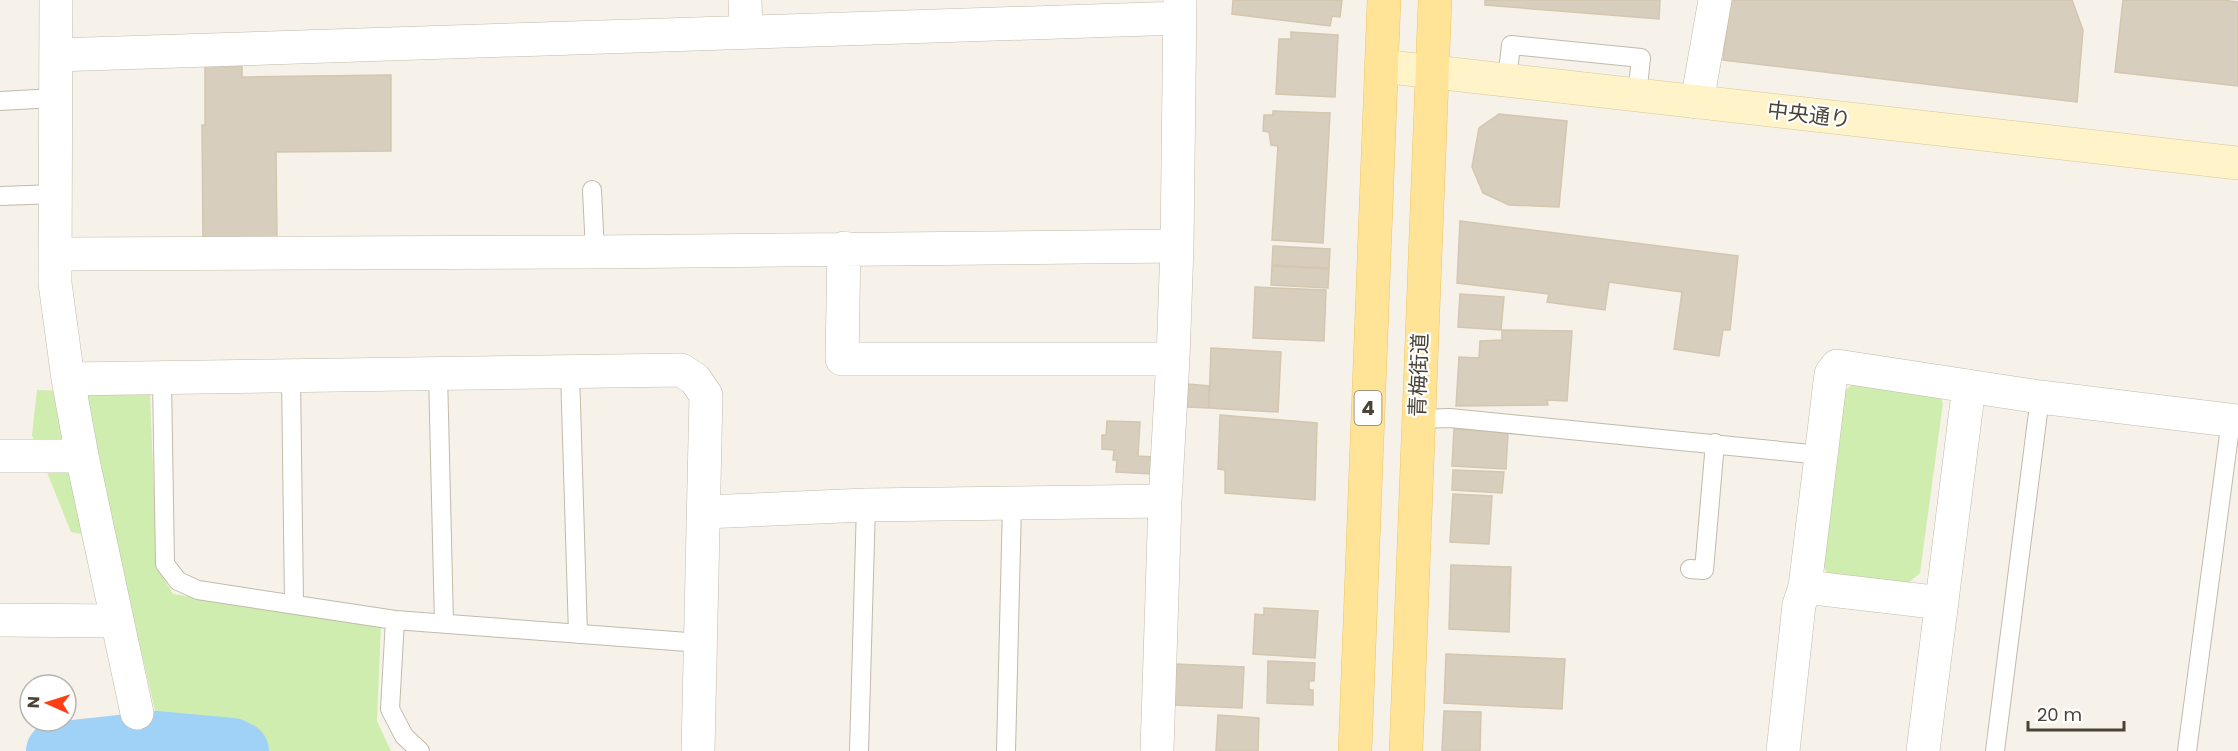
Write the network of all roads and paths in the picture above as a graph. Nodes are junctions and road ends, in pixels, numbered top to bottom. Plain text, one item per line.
1 (56, 0) edge
2 (745, 0) edge
3 (1384, 0) edge
4 (1435, 0) edge
5 (1715, 0) edge
6 (1180, 9) edge
7 (746, 33) junction
8 (56, 55) junction
9 (1381, 66) junction
10 (1431, 71) junction
11 (55, 98) junction
12 (0, 101) edge
13 (1697, 102) junction
14 (2238, 163) edge
15 (592, 190) dead end
16 (56, 194) junction
17 (0, 196) edge
18 (1177, 246) junction
19 (844, 248) junction
20 (595, 252) junction
21 (55, 254) junction
22 (1173, 359) junction
23 (570, 372) junction
24 (438, 374) junction
25 (291, 377) junction
26 (162, 379) junction
27 (68, 380) junction
28 (1969, 386) junction
29 (2040, 397) junction
30 (1417, 419) junction
31 (2234, 420) edge
32 (1715, 443) junction
33 (1821, 455) junction
34 (0, 456) edge
35 (82, 456) junction
36 (1165, 501) junction
37 (1012, 504) junction
38 (866, 505) junction
39 (705, 512) junction
40 (1690, 569) dead end
41 (1805, 587) junction
42 (294, 603) junction
43 (1942, 603) junction
44 (0, 620) edge
45 (395, 620) junction
46 (116, 621) junction
47 (444, 624) junction
48 (578, 634) junction
49 (702, 643) junction
50 (137, 713) dead end
51 (420, 751) edge
52 (698, 751) edge
53 (859, 751) edge
54 (1006, 751) edge
55 (1157, 751) edge
56 (1355, 751) edge
57 (1406, 751) edge
58 (1783, 751) edge
59 (1923, 751) edge
60 (1995, 751) edge
61 (2187, 751) edge

1 - 8 street
2 - 7 street
3 - 9 main road, 4
4 - 10 main road, 青梅街道
5 - 13 street
6 - 7 street
6 - 18 street
7 - 8 street
8 - 11 street
9 - 10 street, 中央通り
9 - 56 main road, 4
10 - 13 street, 中央通り
10 - 30 main road, 青梅街道
11 - 12 lane
11 - 16 street
13 - 14 street, 中央通り
15 - 20 lane
16 - 17 lane
16 - 21 street
18 - 19 street
18 - 22 street
19 - 20 street
19 - 22 street
20 - 21 street
21 - 27 street
22 - 36 street
23 - 24 street
23 - 39 street
23 - 48 lane
24 - 25 street
24 - 47 lane
25 - 26 street
25 - 42 lane
26 - 27 street
26 - 42 lane
27 - 35 street
28 - 29 street
28 - 33 street
28 - 43 street
29 - 31 street
29 - 60 lane
30 - 32 lane
30 - 57 main road, 青梅街道
31 - 61 lane
32 - 33 lane
32 - 40 lane
33 - 41 street
34 - 35 street
35 - 46 street
36 - 37 street
36 - 55 street
37 - 38 street
37 - 54 lane
38 - 39 street
38 - 53 lane
39 - 49 street
41 - 43 street
41 - 58 street
42 - 45 lane
43 - 59 street
44 - 46 street
45 - 47 lane
45 - 51 lane
46 - 50 street
47 - 48 lane
48 - 49 lane
49 - 52 street

